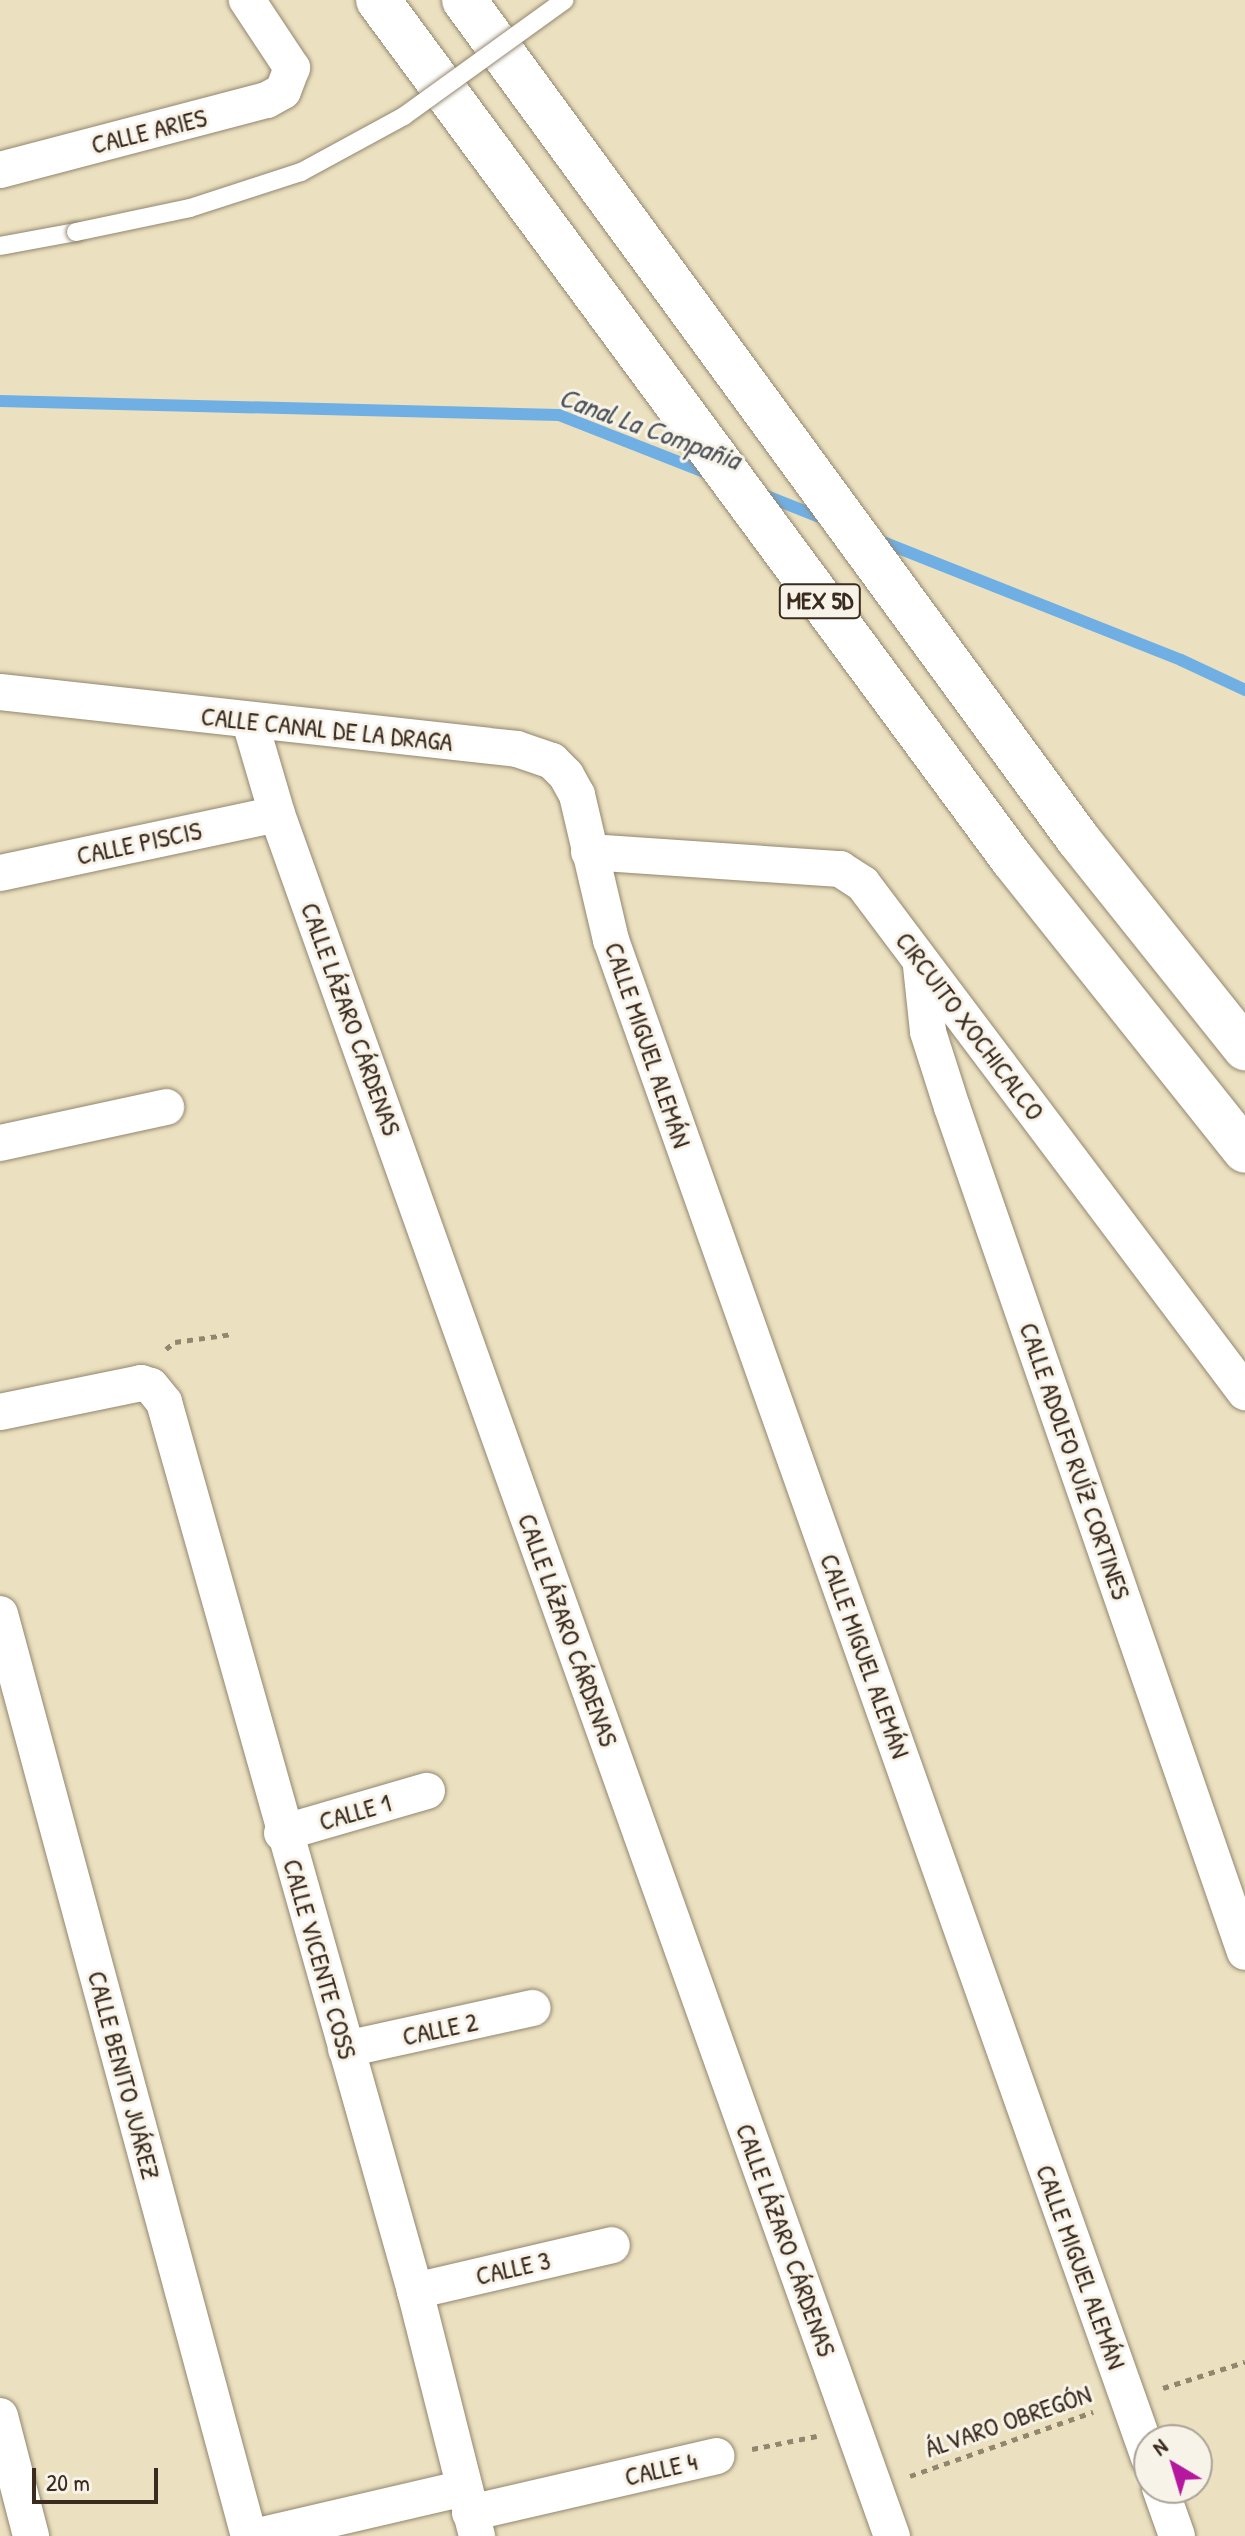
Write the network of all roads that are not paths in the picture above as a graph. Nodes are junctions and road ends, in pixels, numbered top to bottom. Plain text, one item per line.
1 (247, 0) edge
2 (378, 0) edge
3 (464, 0) edge
4 (565, 0) edge
5 (0, 170) edge
6 (0, 246) edge
7 (0, 692) edge
8 (250, 722) junction
9 (277, 814) junction
10 (589, 852) junction
11 (0, 873) edge
12 (921, 966) junction
13 (1245, 1048) edge
14 (166, 1107) dead end
15 (0, 1143) edge
16 (1245, 1151) edge
17 (1245, 1392) edge
18 (0, 1412) edge
19 (0, 1614) edge
20 (427, 1791) dead end
21 (282, 1833) junction
22 (1245, 1952) edge
23 (533, 2008) dead end
24 (346, 2049) junction
25 (612, 2245) dead end
26 (415, 2291) junction
27 (0, 2416) edge
28 (1137, 2424) edge
29 (716, 2456) road end
30 (1166, 2504) edge
31 (470, 2512) edge
32 (31, 2536) edge
33 (249, 2536) edge
34 (258, 2536) edge
35 (892, 2536) edge
36 (1177, 2536) edge

1 - 5 street, CALLE ARIES
2 - 16 highway, MEX 5D
3 - 13 highway, MEX 5D
4 - 6 lane, bridge
7 - 8 street, CALLE CANAL DE LA DRAGA
8 - 9 street, CALLE LÁZARO CÁRDENAS
8 - 10 street, CALLE CANAL DE LA DRAGA
9 - 11 street, CALLE PISCIS
9 - 35 street, CALLE LÁZARO CÁRDENAS
10 - 12 street, CIRCUITO XOCHICALCO
10 - 28 street, CALLE MIGUEL ALEMÁN
12 - 17 street, CIRCUITO XOCHICALCO
12 - 22 street, CALLE ADOLFO RUÍZ CORTINES
14 - 15 street
18 - 21 street, CALLE VICENTE COSS
19 - 33 street, CALLE BENITO JUÁREZ
20 - 21 street, CALLE 1
21 - 24 street, CALLE VICENTE COSS
23 - 24 street, CALLE 2
24 - 26 street, CALLE VICENTE COSS
25 - 26 street, CALLE 3
26 - 31 street, CALLE VICENTE COSS
27 - 32 street
29 - 31 street, CALLE 4
30 - 36 street
31 - 34 street, CALLE 4

